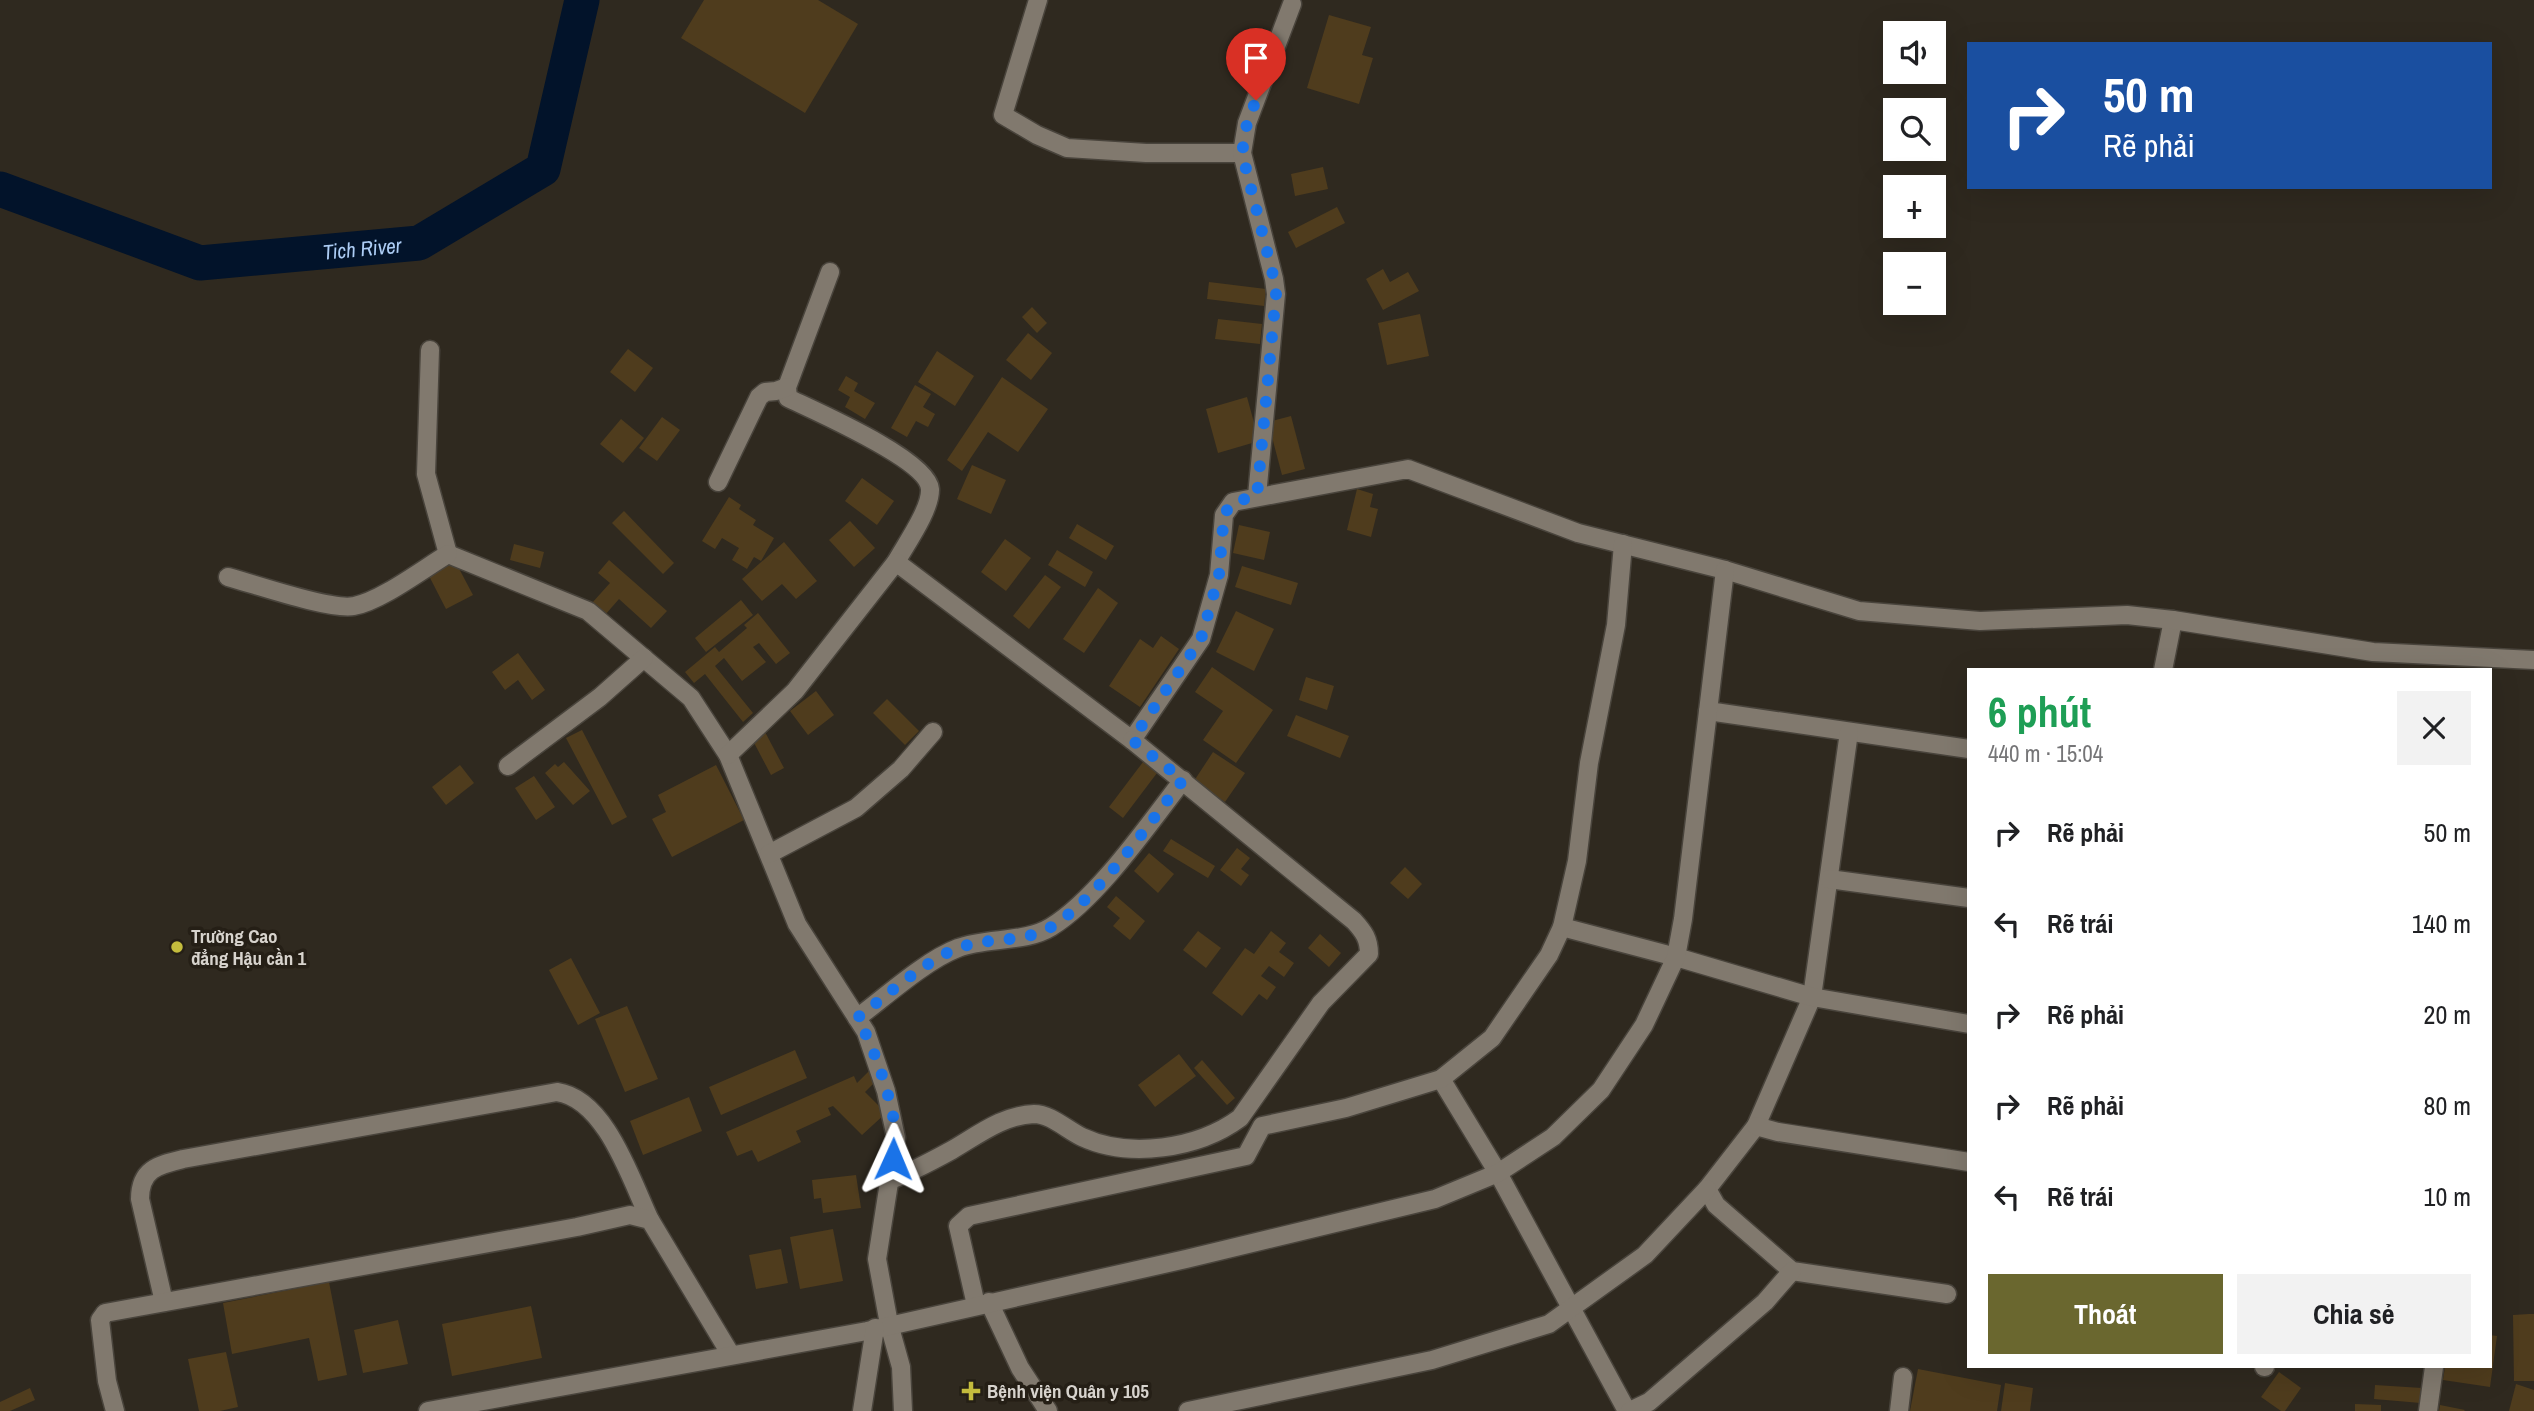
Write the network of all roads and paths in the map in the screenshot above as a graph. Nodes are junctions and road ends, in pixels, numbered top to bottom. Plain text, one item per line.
1 (1038, 0) edge
2 (1292, 4) dead end
3 (1242, 153) junction
4 (830, 272) dead end
5 (430, 350) dead end
6 (787, 387) junction
7 (718, 482) dead end
8 (1257, 496) junction
9 (1623, 544) junction
10 (448, 554) junction
11 (896, 562) junction
12 (1725, 570) junction
13 (228, 577) dead end
14 (2173, 620) junction
15 (644, 658) junction
16 (2534, 660) edge
17 (2163, 668) edge
18 (1708, 711) junction
19 (933, 732) dead end
20 (1849, 732) junction
21 (1132, 740) junction
22 (1967, 749) edge
23 (728, 755) junction
24 (508, 765) dead end
25 (1183, 780) junction
26 (769, 854) junction
27 (1829, 879) junction
28 (1967, 898) edge
29 (1562, 927) junction
30 (1676, 957) junction
31 (1812, 997) junction
32 (857, 1018) junction
33 (1967, 1024) edge
34 (1441, 1079) junction
35 (1756, 1126) junction
36 (1967, 1162) edge
37 (1498, 1173) junction
38 (890, 1180) junction
39 (1707, 1189) junction
40 (650, 1220) junction
41 (1792, 1271) junction
42 (1947, 1294) dead end
43 (164, 1303) junction
44 (982, 1303) junction
45 (1572, 1308) junction
46 (882, 1326) junction
47 (731, 1355) junction
48 (2434, 1368) edge
49 (1903, 1377) dead end
50 (1197, 1410) edge
51 (115, 1411) edge
52 (428, 1411) edge
53 (862, 1411) edge
54 (902, 1411) edge
55 (1048, 1411) edge
56 (1629, 1411) edge
57 (1899, 1411) edge
58 (2428, 1411) edge

1 - 3 street
2 - 3 street
3 - 8 street
4 - 6 street
5 - 10 street
6 - 7 street
6 - 11 street
8 - 9 street
8 - 21 street
9 - 12 street
9 - 29 street
10 - 13 street
10 - 15 street
11 - 21 street
11 - 23 street
12 - 14 street
12 - 18 street
14 - 16 street
14 - 17 street
15 - 23 street
15 - 24 street
18 - 20 street
18 - 30 street
19 - 26 street
20 - 22 street
20 - 27 street
21 - 25 street
23 - 26 street
25 - 32 street
25 - 38 street
26 - 32 street
27 - 28 street
27 - 31 street
29 - 30 street
29 - 34 street
30 - 31 street
30 - 37 street
31 - 33 street
31 - 35 street
32 - 38 street
34 - 37 street
34 - 44 street
35 - 36 street
35 - 39 street
37 - 44 street
37 - 45 street
38 - 46 street
39 - 41 street
39 - 45 street
40 - 43 street
40 - 43 street
40 - 47 street
41 - 42 street
41 - 56 street
43 - 51 street
44 - 46 street
44 - 55 street
45 - 50 street
45 - 56 street
46 - 47 street
46 - 53 street
46 - 54 street
47 - 52 street
48 - 58 street
49 - 57 street

